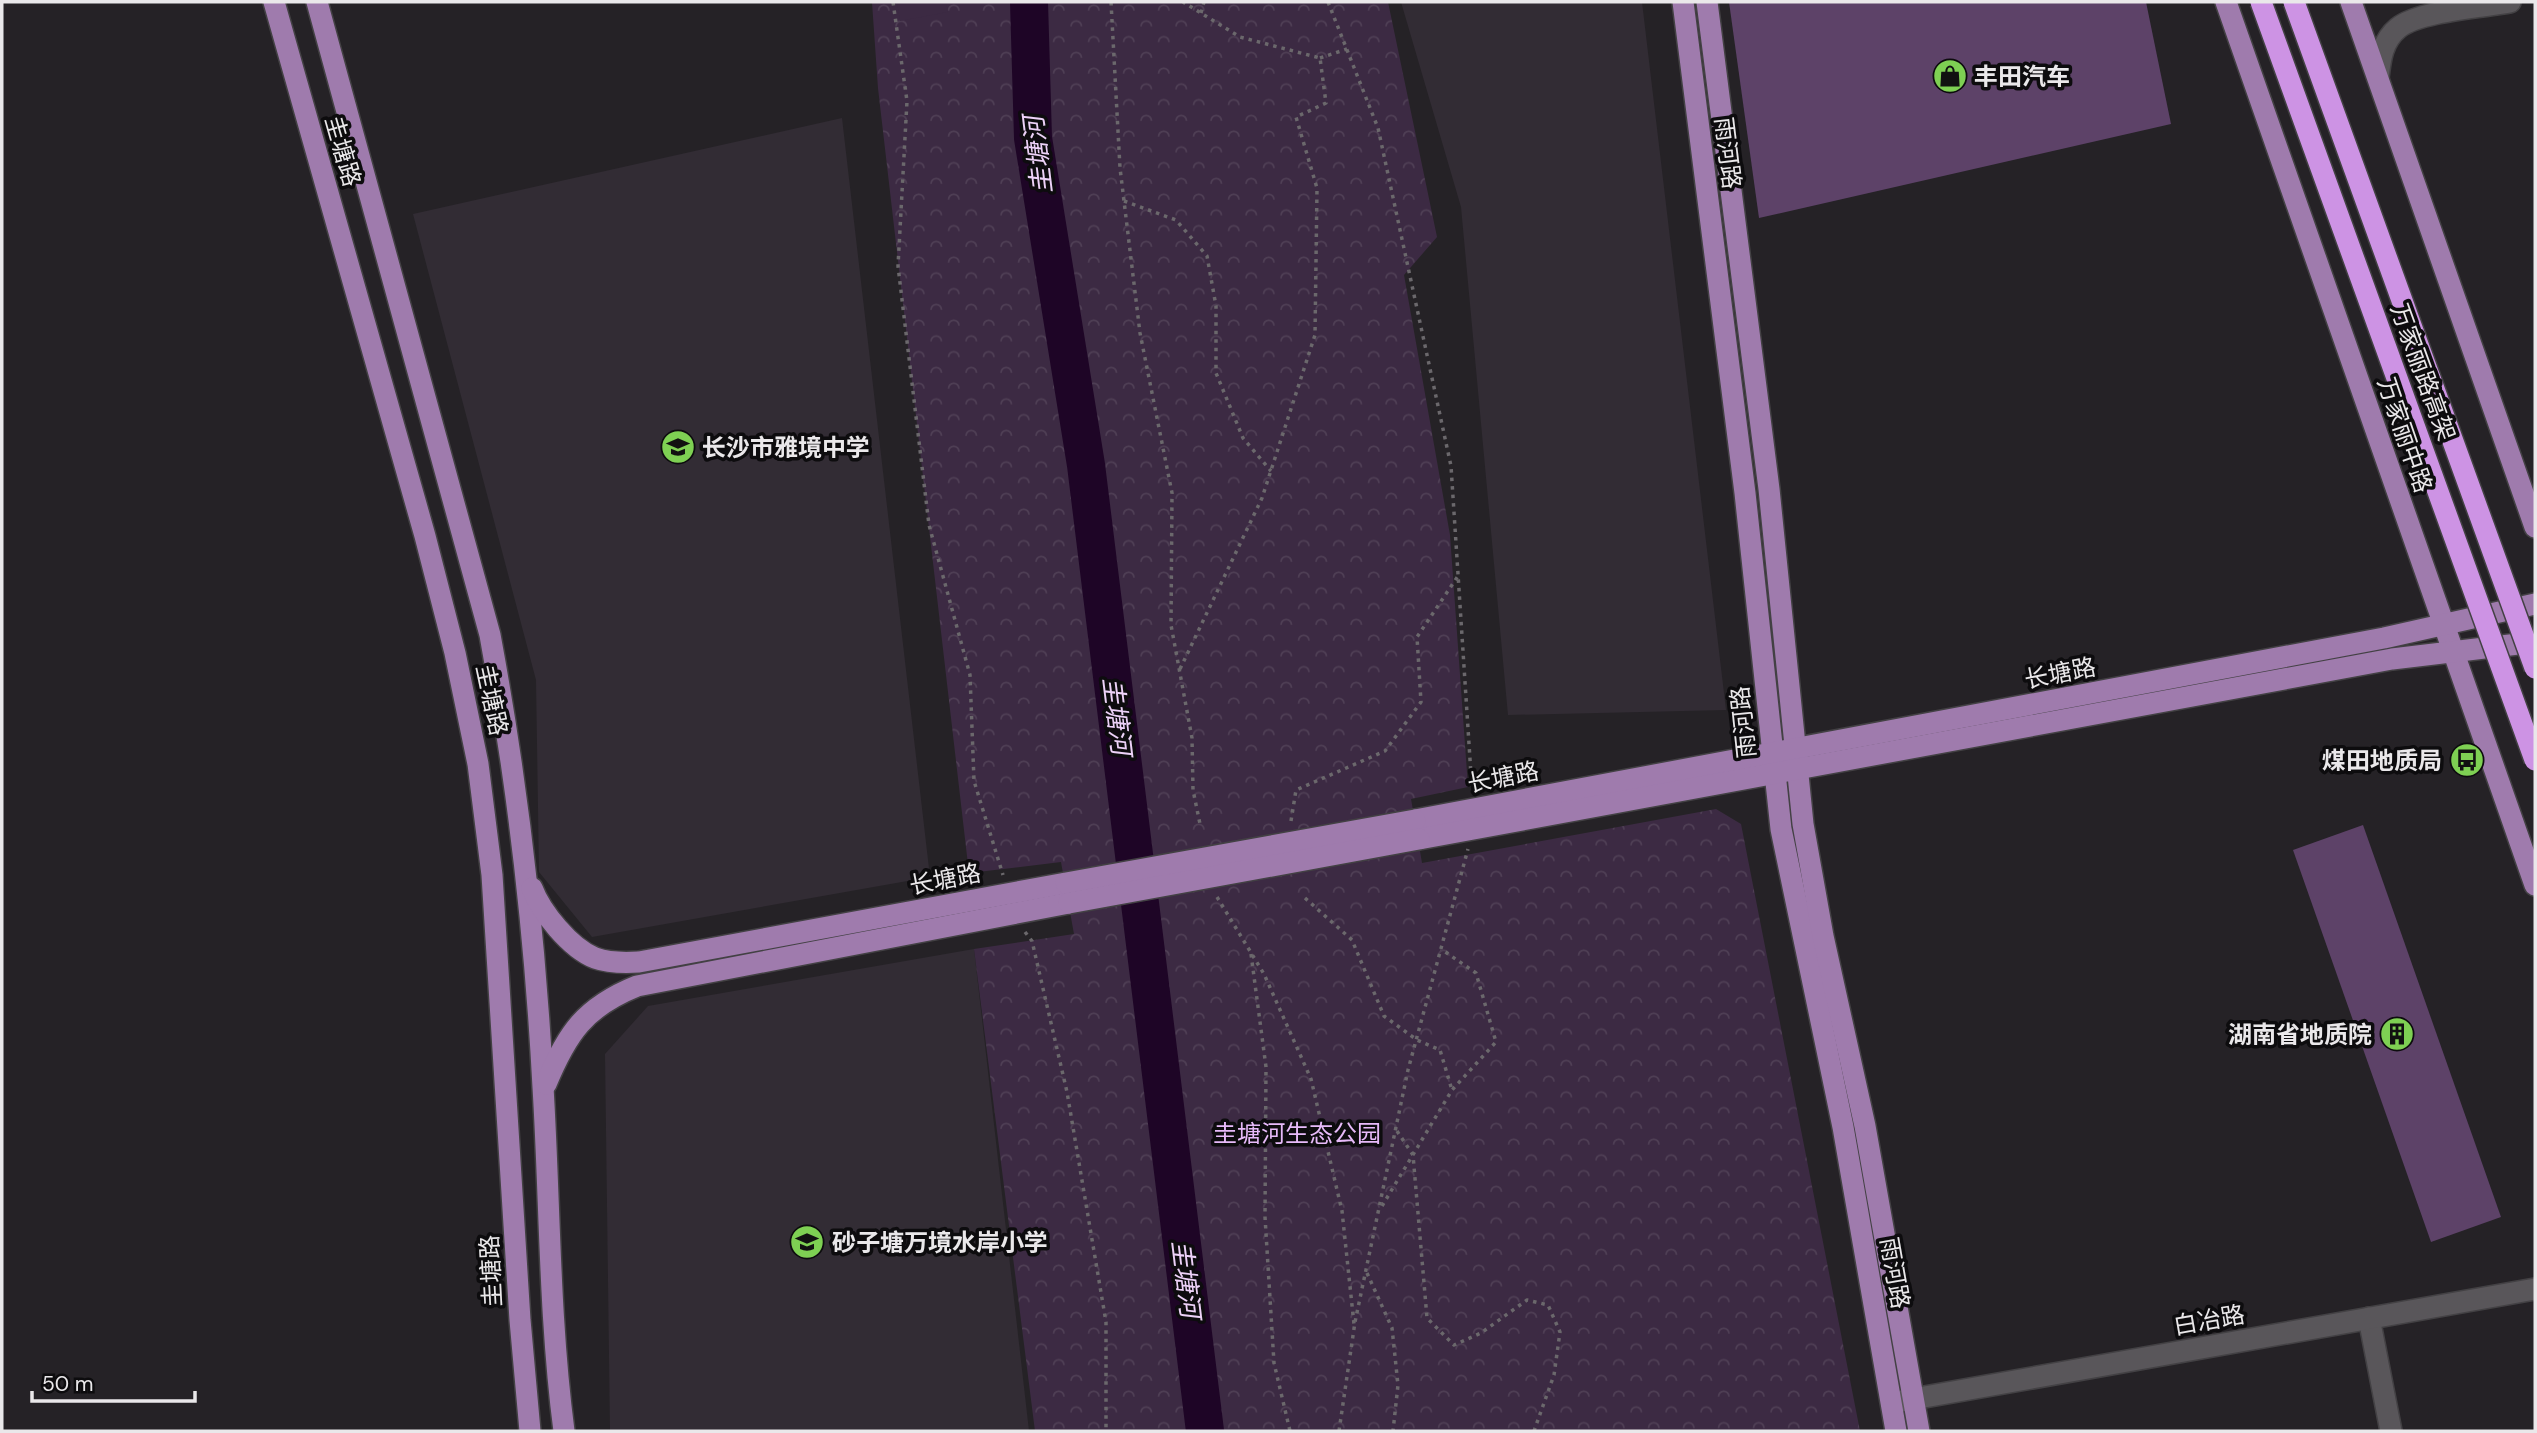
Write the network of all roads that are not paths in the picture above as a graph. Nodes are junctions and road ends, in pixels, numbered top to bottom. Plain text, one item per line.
1 (274, 2) edge
2 (317, 2) edge
3 (1683, 2) edge
4 (1707, 2) edge
5 (2226, 2) edge
6 (2261, 2) edge
7 (2294, 2) edge
8 (2351, 2) edge
9 (2510, 2) edge
10 (2378, 78) junction
11 (2535, 527) edge
12 (2535, 604) edge
13 (2443, 625) junction
14 (2535, 642) edge
15 (2453, 652) junction
16 (2535, 668) edge
17 (1795, 760) junction
18 (2535, 760) edge
19 (1773, 764) junction
20 (525, 867) junction
21 (2535, 885) edge
22 (1011, 904) junction
23 (544, 1089) junction
24 (2535, 1289) edge
25 (2535, 1300) edge
26 (2370, 1324) junction
27 (1914, 1404) junction
28 (1893, 1416) edge
29 (530, 1431) edge
30 (564, 1431) edge
31 (1919, 1431) edge
32 (2390, 1431) edge

1 - 29 main road, 圭塘路
2 - 20 main road, 圭塘路
3 - 19 main road, 雨河路
4 - 17 main road, 雨河路
5 - 13 main road, 万家丽中路
6 - 18 highway, 万家丽路高架, bridge
7 - 16 highway, 万家丽路高架, bridge
8 - 10 main road
9 - 10 street
10 - 11 main road
12 - 13 main road, 长塘路
13 - 15 main road, 万家丽中路
13 - 17 main road, 长塘路
14 - 15 main road, 长塘路
15 - 17 main road, 长塘路
15 - 21 main road, 万家丽中路
17 - 19 main road, 长塘路
17 - 27 main road, 雨河路
19 - 22 main road, 长塘路, bridge
19 - 28 main road, 雨河路
20 - 22 main road, 长塘路
20 - 23 main road, 圭塘路
22 - 23 main road, 长塘路
23 - 30 main road, 圭塘路
24 - 26 street, 白冶路
25 - 26 street, 白冶路
26 - 27 street, 白冶路
26 - 32 street
27 - 28 street, 白冶路
27 - 31 main road, 雨河路

